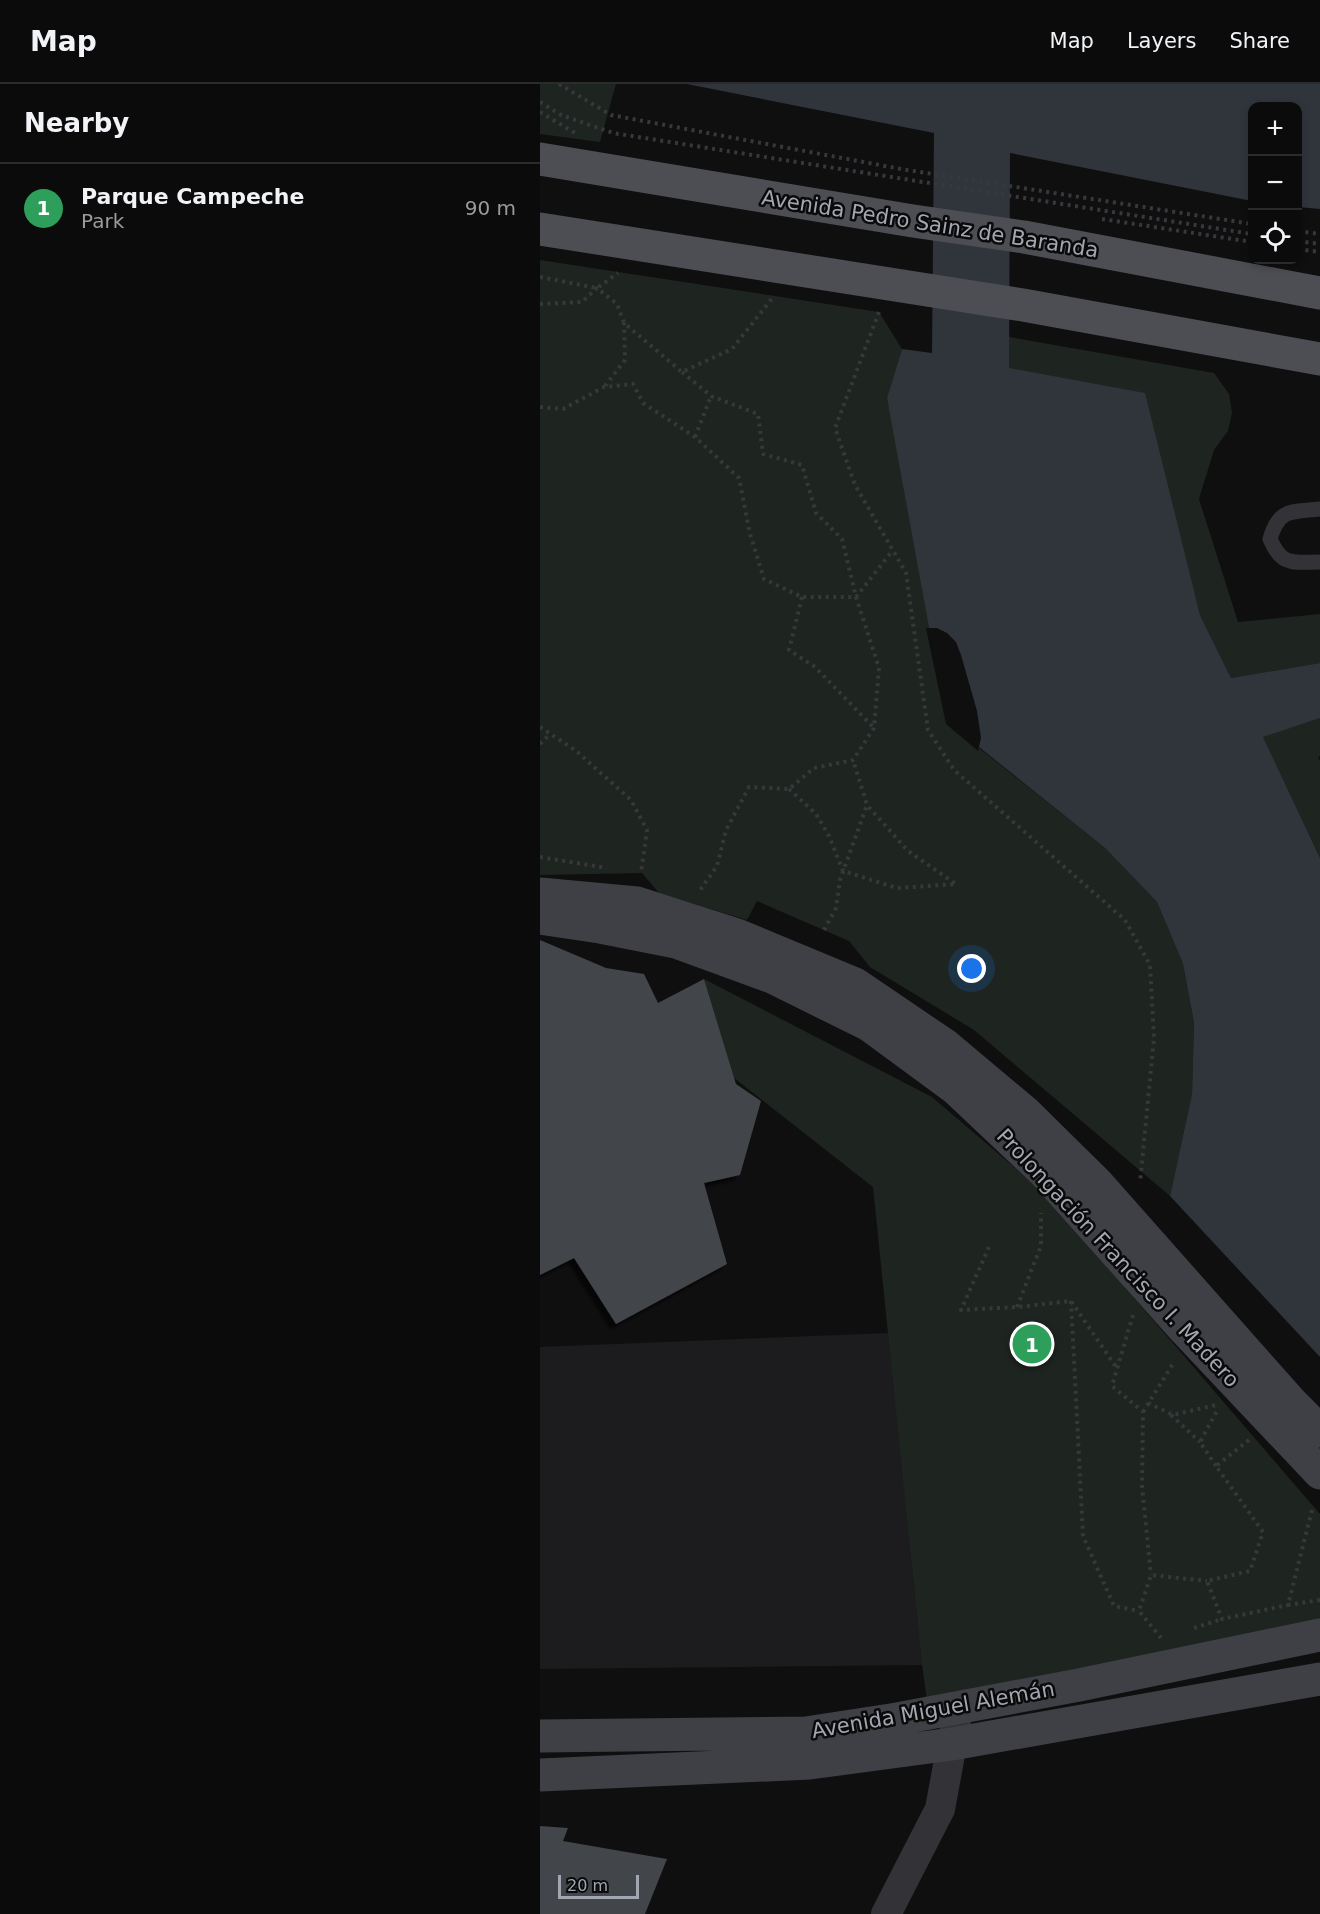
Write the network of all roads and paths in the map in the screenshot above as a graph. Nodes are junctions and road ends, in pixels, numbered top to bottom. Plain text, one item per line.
1 (559, 84) edge
2 (540, 102) edge
3 (540, 159) edge
4 (1102, 219) dead end
5 (1248, 223) edge
6 (540, 229) edge
7 (1302, 232) edge
8 (1248, 233) edge
9 (1320, 234) edge
10 (1248, 241) edge
11 (1302, 242) edge
12 (1320, 244) edge
13 (1302, 250) edge
14 (1320, 252) edge
15 (618, 273) dead end
16 (540, 277) edge
17 (597, 288) junction
18 (1320, 293) edge
19 (774, 296) dead end
20 (540, 304) edge
21 (879, 312) dead end
22 (624, 323) junction
23 (1320, 359) edge
24 (682, 372) junction
25 (604, 387) junction
26 (711, 396) junction
27 (540, 407) edge
28 (695, 437) junction
29 (1320, 509) edge
30 (893, 550) junction
31 (1320, 562) edge
32 (802, 597) junction
33 (856, 597) junction
34 (540, 727) edge
35 (874, 728) junction
36 (550, 734) junction
37 (540, 744) edge
38 (853, 760) junction
39 (789, 789) junction
40 (867, 805) junction
41 (540, 857) edge
42 (608, 868) dead end
43 (843, 871) junction
44 (631, 872) dead end
45 (540, 894) edge
46 (698, 894) dead end
47 (540, 918) edge
48 (824, 930) dead end
49 (1140, 1183) dead end
50 (1041, 1205) dead end
51 (989, 1247) dead end
52 (1071, 1301) junction
53 (1136, 1305) dead end
54 (1017, 1307) junction
55 (1181, 1358) dead end
56 (1116, 1367) junction
57 (1149, 1403) junction
58 (1143, 1412) junction
59 (1171, 1414) junction
60 (1320, 1431) edge
61 (1251, 1439) dead end
62 (1200, 1442) junction
63 (1216, 1466) junction
64 (1320, 1473) edge
65 (1312, 1510) dead end
66 (1151, 1575) junction
67 (1207, 1581) junction
68 (1320, 1600) edge
69 (1288, 1605) junction
70 (1139, 1611) junction
71 (1222, 1619) junction
72 (1192, 1629) dead end
73 (1172, 1635) dead end
74 (1320, 1635) edge
75 (1131, 1674) junction
76 (1320, 1679) edge
77 (959, 1707) junction
78 (1137, 1711) junction
79 (540, 1736) edge
80 (952, 1744) junction
81 (540, 1775) edge
82 (886, 1914) edge

1 - 5 path
2 - 8 path
3 - 18 main road, Avenida Pedro Sainz de Baranda
4 - 10 path
6 - 23 main road
7 - 9 path
11 - 12 path
13 - 14 path
15 - 17 path
16 - 17 path
17 - 20 path
17 - 22 path
19 - 24 path
21 - 30 path
22 - 24 path
22 - 25 path
24 - 26 path
25 - 27 path
25 - 28 path
26 - 28 path
26 - 33 path
28 - 32 path
29 - 31 lane
30 - 33 path
30 - 49 path
32 - 33 path
32 - 35 path
33 - 35 path
34 - 36 path
35 - 38 path
36 - 37 path
36 - 44 path
38 - 39 path
38 - 40 path
39 - 43 path
39 - 46 path
40 - 43 path
40 - 43 path
41 - 42 path
43 - 48 path
45 - 60 main road, Prolongación Francisco I. Madero
47 - 64 main road, Prolongación Francisco I. Madero
50 - 54 path
51 - 54 path
52 - 54 path
52 - 56 path
52 - 70 path
53 - 56 path
55 - 57 path
56 - 58 path
57 - 58 path
57 - 59 path
58 - 66 path
59 - 62 path
59 - 62 path
61 - 63 path
62 - 63 path
63 - 67 path
65 - 69 path
66 - 67 path
66 - 70 path
67 - 71 path
68 - 69 path
69 - 71 path
70 - 73 path
71 - 72 path
74 - 75 main road, Avenida Miguel Alemán
75 - 77 main road, Avenida Miguel Alemán
75 - 78 main road
76 - 78 main road, Avenida Miguel Alemán
77 - 79 main road, Avenida Miguel Alemán
77 - 80 street
78 - 80 main road, Avenida Miguel Alemán
80 - 81 main road, Avenida Miguel Alemán
80 - 82 street

